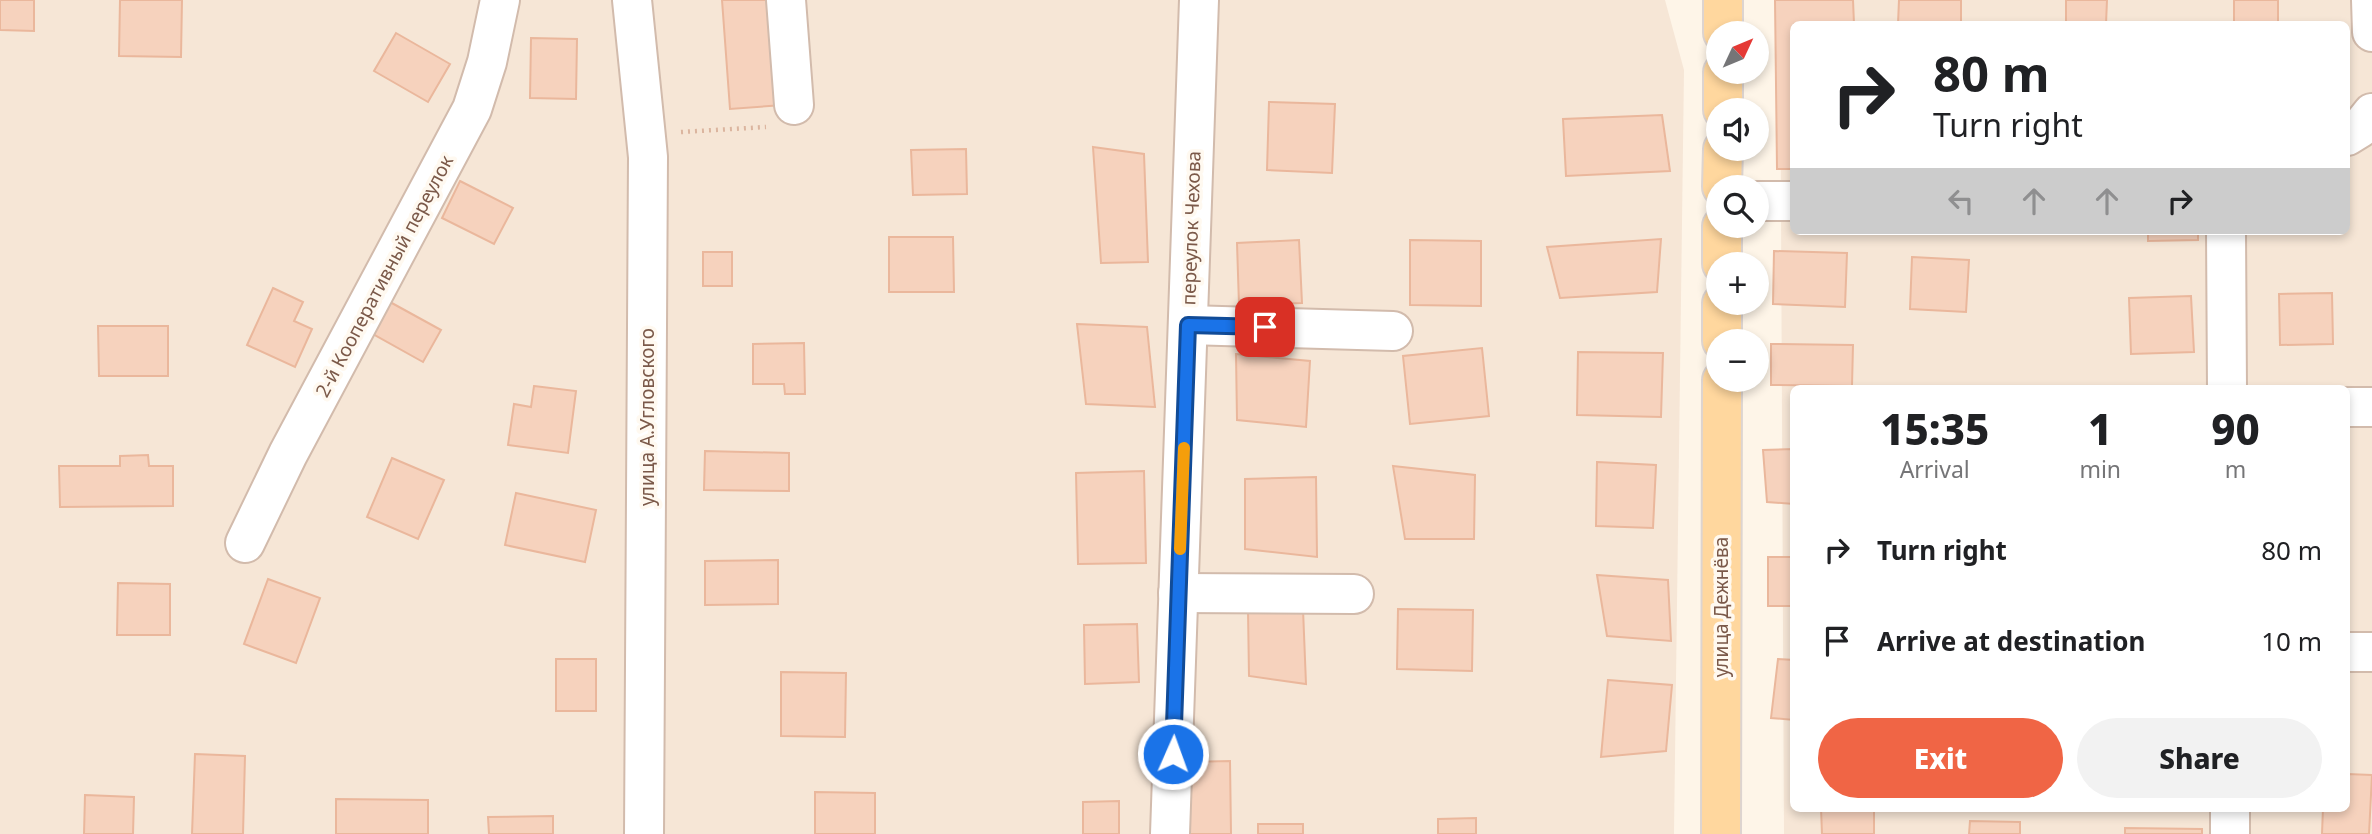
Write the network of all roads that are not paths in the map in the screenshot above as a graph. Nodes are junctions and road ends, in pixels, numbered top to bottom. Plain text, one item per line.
1 (500, 0) edge
2 (632, 0) edge
3 (786, 0) edge
4 (1199, 0) edge
5 (1723, 0) edge
6 (2371, 0) edge
7 (1723, 21) edge
8 (2372, 32) edge
9 (794, 105) road end
10 (2372, 113) edge
11 (2350, 134) edge
12 (1769, 201) edge
13 (1790, 201) edge
14 (2226, 235) edge
15 (1188, 325) junction
16 (1393, 331) dead end
17 (2227, 385) edge
18 (1722, 392) edge
19 (2350, 407) edge
20 (2372, 407) edge
21 (246, 543) dead end
22 (1178, 593) junction
23 (1354, 594) dead end
24 (2350, 652) edge
25 (2372, 652) edge
26 (2230, 812) edge
27 (644, 834) edge
28 (1170, 834) edge
29 (1721, 834) edge
30 (2230, 834) edge

1 - 21 street, 2-й Кооперативный переулок
2 - 27 street, улица А.Угловского
3 - 9 street
4 - 15 street, переулок Чехова
5 - 7 main road
6 - 8 street
10 - 11 street
12 - 13 street
14 - 17 street
15 - 16 street
15 - 22 street, переулок Чехова
18 - 29 main road, улица Дежнёва
19 - 20 street
22 - 23 street
22 - 28 street, переулок Чехова
24 - 25 street
26 - 30 street

